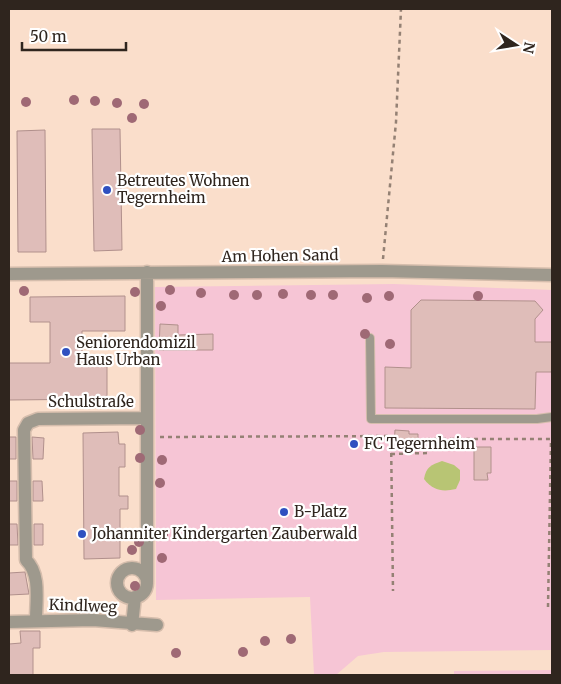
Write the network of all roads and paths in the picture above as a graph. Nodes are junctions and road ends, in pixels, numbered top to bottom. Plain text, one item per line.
1 (401, 9) edge
2 (382, 271) junction
3 (147, 272) junction
4 (9, 274) edge
5 (552, 275) edge
6 (370, 338) dead end
7 (552, 417) edge
8 (147, 418) junction
9 (168, 437) dead end
10 (552, 439) edge
11 (391, 454) junction
12 (147, 582) junction
13 (393, 591) dead end
14 (135, 597) junction
15 (548, 607) dead end
16 (36, 620) junction
17 (9, 622) edge
18 (132, 624) junction
19 (157, 625) dead end

1 - 2 path
2 - 3 street, Am Hohen Sand
2 - 5 street, Am Hohen Sand
3 - 4 street, Am Hohen Sand
3 - 8 street, Schulstraße
6 - 7 lane
8 - 12 street, Schulstraße
8 - 16 street, Schulstraße
9 - 11 path
10 - 11 path
10 - 15 path
11 - 13 path
12 - 14 street
12 - 14 street
14 - 18 street
16 - 17 street, Kindlweg
16 - 18 street, Kindlweg
18 - 19 street, Kindlweg

